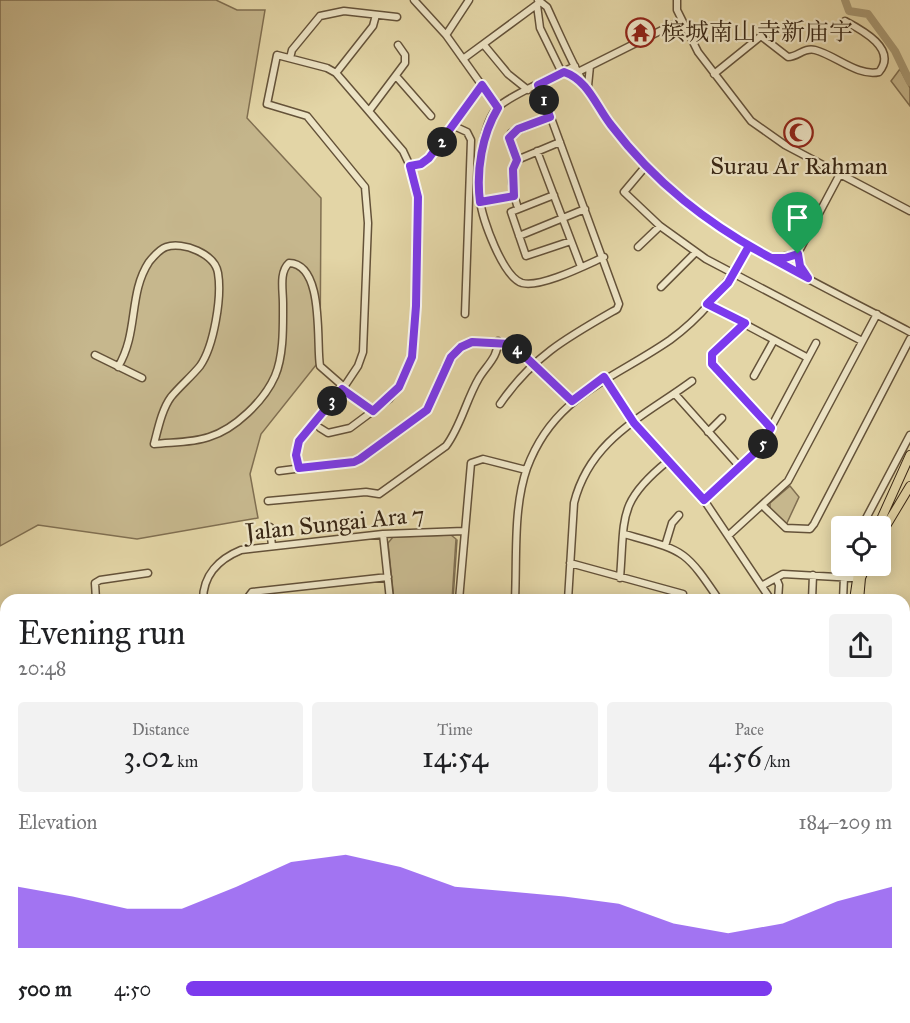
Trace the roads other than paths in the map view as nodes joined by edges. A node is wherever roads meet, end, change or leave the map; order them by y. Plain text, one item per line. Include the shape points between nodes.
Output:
1 (414, 0) edge
2 (469, 0) edge
3 (677, 0) edge
4 (538, 3) edge
5 (376, 15) junction
6 (397, 17) dead end
7 (682, 20) junction
8 (845, 21) dead end
9 (446, 35) junction
10 (398, 45) dead end
11 (484, 45) junction
12 (290, 58) junction
13 (463, 59) junction
14 (590, 66) junction
15 (576, 69) junction
16 (563, 72) junction
17 (336, 73) junction
18 (714, 74) junction
19 (396, 76) junction
20 (482, 85) junction
21 (538, 85) junction
22 (588, 89) junction
23 (528, 90) junction
24 (498, 108) junction
25 (369, 111) junction
26 (431, 116) dead end
27 (550, 117) junction
28 (454, 126) junction
29 (560, 142) junction
30 (537, 152) junction
31 (517, 160) junction
32 (410, 166) junction
33 (645, 167) junction
34 (840, 174) junction
35 (554, 195) junction
36 (514, 196) junction
37 (480, 202) junction
38 (517, 206) dead end
39 (585, 209) junction
40 (910, 211) edge
41 (562, 218) junction
42 (660, 226) junction
43 (519, 236) junction
44 (571, 241) junction
45 (749, 246) junction
46 (638, 248) dead end
47 (696, 252) junction
48 (798, 254) junction
49 (604, 257) junction
50 (771, 258) junction
51 (581, 267) junction
52 (790, 268) junction
53 (734, 274) junction
54 (808, 278) junction
55 (661, 287) dead end
56 (707, 304) junction
57 (465, 314) dead end
58 (877, 314) junction
59 (745, 323) junction
60 (910, 332) edge
61 (910, 339) edge
62 (774, 340) junction
63 (498, 341) junction
64 (862, 341) junction
65 (816, 343) dead end
66 (95, 355) dead end
67 (808, 358) junction
68 (533, 363) junction
69 (118, 367) junction
70 (754, 376) dead end
71 (604, 377) junction
72 (142, 378) dead end
73 (692, 381) dead end
74 (343, 388) junction
75 (675, 394) junction
76 (572, 401) junction
77 (500, 404) dead end
78 (373, 411) junction
79 (722, 418) dead end
80 (634, 423) junction
81 (321, 428) dead end
82 (771, 428) junction
83 (708, 432) junction
84 (910, 435) edge
85 (910, 455) edge
86 (668, 461) junction
87 (740, 467) junction
88 (299, 468) junction
89 (526, 470) junction
90 (279, 471) dead end
91 (910, 486) edge
92 (908, 496) edge
93 (704, 500) junction
94 (268, 501) dead end
95 (762, 506) junction
96 (679, 515) dead end
97 (867, 516) edge
98 (883, 516) edge
99 (891, 520) edge
100 (270, 527) dead end
101 (464, 531) junction
102 (383, 534) junction
103 (624, 534) junction
104 (729, 535) junction
105 (272, 546) junction
106 (665, 546) junction
107 (570, 563) junction
108 (147, 573) dead end
109 (813, 575) junction
110 (862, 576) edge
111 (388, 577) junction
112 (843, 577) junction
113 (620, 578) junction
114 (776, 578) junction
115 (855, 578) joint
116 (763, 585) junction
117 (96, 594) edge
118 (204, 594) edge
119 (250, 594) edge
120 (389, 594) edge
121 (459, 594) edge
122 (515, 594) edge
123 (568, 594) edge
124 (683, 594) dead end
125 (715, 594) edge
126 (768, 594) edge
127 (778, 594) edge
128 (812, 594) edge
129 (843, 594) edge
130 (854, 594) edge
131 (860, 594) edge

1 - 9 street
2 - 9 street
3 - 7 street
4 - 11 street
4 - 15 street via 547,7
4 - 16 street via 540,28
5 - 6 street
5 - 12 street via 344,11 320,16 292,50
5 - 17 street via 373,26
7 - 14 street
7 - 18 street
8 - 18 street via 870,35 884,54 879,72 873,74 813,50 788,57 761,36
9 - 13 street
10 - 19 street via 406,59
11 - 13 street
11 - 23 street via 508,74
12 - 17 street
12 - 74 street via 277,55 267,104 307,116 360,179 367,196 363,352
13 - 20 street
14 - 15 street
14 - 22 street
15 - 16 street
15 - 22 street
16 - 21 street
16 - 22 street
17 - 25 street
18 - 34 street via 754,123 784,145
19 - 25 street
19 - 26 street
20 - 24 street
20 - 28 street
21 - 23 street
21 - 27 street
22 - 33 street via 603,116
23 - 24 street
24 - 37 street via 483,142
25 - 32 street via 403,151
27 - 29 street
27 - 31 street via 511,133 509,138
28 - 32 street via 426,160
28 - 57 street via 467,132 471,140
29 - 30 street
29 - 39 street
30 - 31 street
30 - 35 street
31 - 36 street via 513,169
32 - 78 street via 418,197 412,357 399,387
33 - 42 street via 624,192
33 - 45 street via 699,213
34 - 40 street
34 - 48 street
35 - 41 street
35 - 43 street via 511,212
36 - 37 street
36 - 38 street
37 - 51 street via 504,268 514,279 536,284
39 - 41 street
39 - 49 street
41 - 43 street
41 - 44 street
42 - 46 street
42 - 47 street
43 - 44 street via 527,257
44 - 51 street
45 - 50 street
45 - 53 street
47 - 53 street
47 - 55 street
48 - 50 street
48 - 52 street
48 - 54 street
49 - 51 street
49 - 68 street via 618,307
50 - 52 street
52 - 54 street
53 - 56 street
53 - 64 street
54 - 58 street
56 - 59 street
56 - 71 street via 671,339
58 - 60 street
58 - 64 street
59 - 62 street
59 - 82 street via 712,354 712,364
61 - 95 street via 810,529 786,528
62 - 67 street
62 - 70 street
63 - 68 street via 512,344
63 - 88 street via 472,342 461,347 445,367 427,410 360,459
63 - 94 street via 497,354 480,376 450,441 382,493
64 - 95 street via 788,482
65 - 67 street
66 - 69 street
67 - 82 street
68 - 76 street
68 - 77 street
69 - 72 street
69 - 74 street via 131,340 139,284 150,260 173,246 208,256 218,274 217,317 199,367 170,398 154,444 208,438 225,431 259,399 275,376 280,360 282,286 289,263 302,269 314,292 320,366
71 - 76 street
71 - 80 street
73 - 75 street
74 - 78 street
74 - 88 street via 299,441
75 - 80 street
75 - 83 street
76 - 89 street via 542,436
78 - 81 street via 346,431 328,433
79 - 83 street
80 - 86 street
80 - 107 street via 606,442 585,472 573,503
82 - 87 street via 760,448
83 - 87 street
84 - 97 street
85 - 98 main road
86 - 93 street
86 - 103 street via 637,488 626,510
87 - 93 street
88 - 90 street
89 - 101 street via 483,459 471,463
89 - 122 street via 520,497
91 - 92 main road
92 - 99 main road
93 - 104 street
95 - 104 street
96 - 106 street via 672,523
100 - 105 street
101 - 102 street, Jalan Sungai Ara 7
101 - 121 street
102 - 105 street, Jalan Sungai Ara 7
102 - 111 street
103 - 106 street
103 - 113 street
104 - 116 street
105 - 118 street, Jalan Sungai Ara 7 via 241,550 221,560 208,577
106 - 125 street via 687,556
107 - 113 street
107 - 123 street
108 - 117 street via 100,580 95,584
109 - 112 street
109 - 114 street via 787,574
109 - 128 street
110 - 131 main road
111 - 119 street
111 - 120 street
112 - 115 street
112 - 129 street
113 - 124 street
114 - 116 street
114 - 127 street
115 - 130 main road
116 - 126 street

